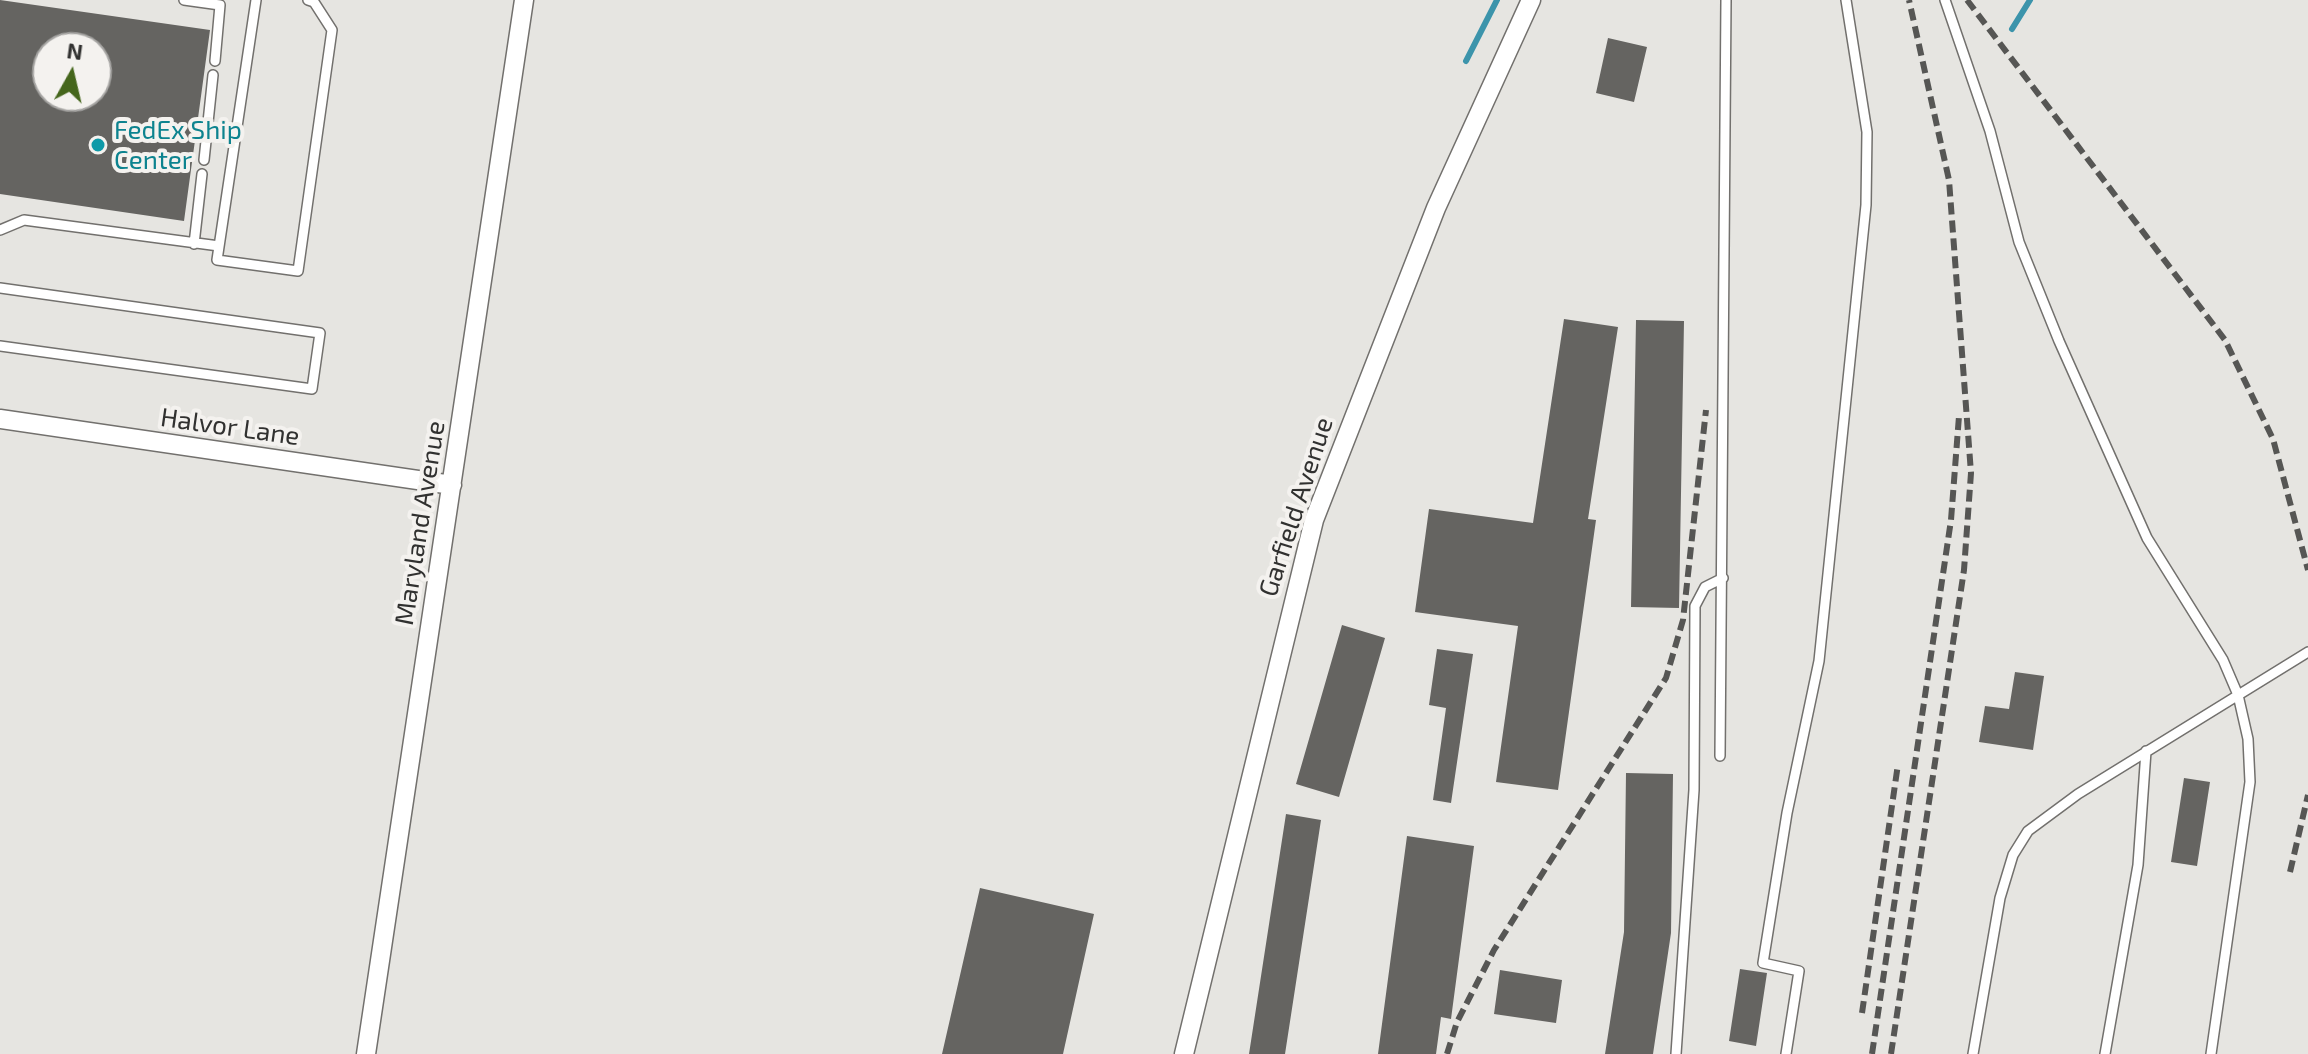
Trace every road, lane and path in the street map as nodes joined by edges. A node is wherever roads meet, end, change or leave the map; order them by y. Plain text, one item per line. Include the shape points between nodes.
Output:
1 (184, 0) edge
2 (256, 0) edge
3 (308, 0) edge
4 (524, 0) edge
5 (1531, 0) edge
6 (1726, 0) edge
7 (1846, 0) edge
8 (1945, 0) edge
9 (215, 61) dead end
10 (213, 75) dead end
11 (204, 160) dead end
12 (202, 174) dead end
13 (0, 230) edge
14 (194, 244) junction
15 (219, 246) junction
16 (0, 288) edge
17 (0, 346) edge
18 (0, 419) edge
19 (452, 485) junction
20 (1723, 578) junction
21 (2308, 652) edge
22 (2238, 695) junction
23 (2146, 751) junction
24 (1720, 756) dead end
25 (366, 1054) edge
26 (1184, 1054) edge
27 (1676, 1054) edge
28 (1786, 1054) edge
29 (1973, 1054) edge
30 (2105, 1054) edge
31 (2211, 1054) edge

1 - 9 lane via 220,5
2 - 15 lane
3 - 15 lane via 332,30 298,271 217,260
4 - 19 street, Maryland Avenue
5 - 26 street, Garfield Avenue via 1436,208 1314,520
6 - 20 lane
7 - 28 lane via 1868,167 1819,661 1763,963 1799,971
8 - 22 lane via 1990,131 2019,242 2059,341 2147,538 2223,660
10 - 11 lane
12 - 14 lane
13 - 14 lane via 24,220
14 - 15 lane
16 - 17 lane via 320,333 312,389
18 - 19 street, Halvor Lane
19 - 25 street, Maryland Avenue
20 - 24 lane
20 - 27 lane via 1705,587 1695,606 1693,805
21 - 22 lane
22 - 23 lane
22 - 31 lane via 2250,782
23 - 29 lane via 2048,815 2018,846 1989,949
23 - 30 lane via 2138,865

